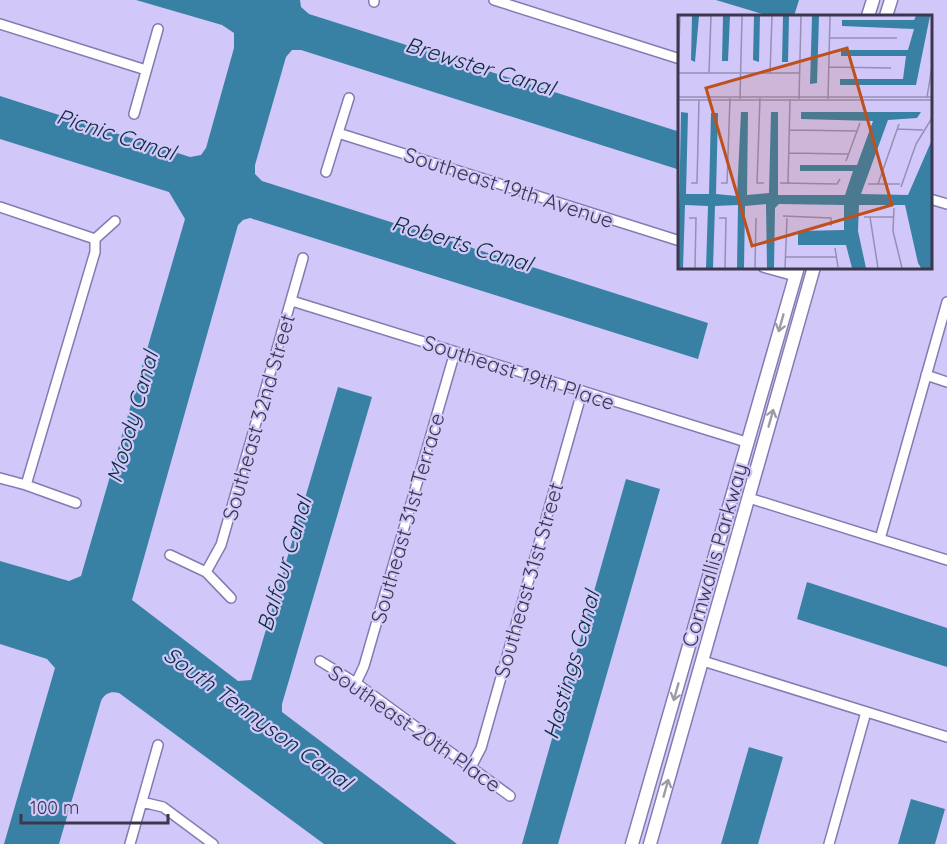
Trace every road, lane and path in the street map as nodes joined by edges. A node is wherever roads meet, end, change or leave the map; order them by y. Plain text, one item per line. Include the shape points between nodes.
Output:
1 (494, 0) edge
2 (873, 0) edge
3 (891, 0) edge
4 (868, 15) edge
5 (886, 15) edge
6 (0, 24) edge
7 (158, 29) dead end
8 (678, 58) edge
9 (146, 70) junction
10 (349, 98) dead end
11 (134, 114) dead end
12 (338, 133) junction
13 (326, 172) dead end
14 (932, 200) edge
15 (947, 204) edge
16 (0, 207) edge
17 (115, 221) dead end
18 (95, 239) junction
19 (678, 240) edge
20 (303, 258) dead end
21 (770, 268) edge
22 (814, 268) edge
23 (796, 272) edge
24 (810, 282) junction
25 (292, 301) junction
26 (947, 302) edge
27 (455, 352) junction
28 (926, 375) junction
29 (947, 382) edge
30 (582, 392) junction
31 (746, 442) junction
32 (763, 447) junction
33 (0, 478) edge
34 (26, 485) junction
35 (732, 494) junction
36 (749, 498) junction
37 (76, 503) dead end
38 (880, 539) junction
39 (170, 555) dead end
40 (947, 560) edge
41 (206, 572) junction
42 (231, 598) dead end
43 (686, 656) junction
44 (320, 661) dead end
45 (703, 661) junction
46 (356, 683) junction
47 (866, 712) junction
48 (947, 737) edge
49 (158, 745) dead end
50 (471, 767) junction
51 (510, 796) dead end
52 (142, 802) junction
53 (130, 844) edge
54 (213, 844) edge
55 (632, 844) edge
56 (650, 844) edge
57 (829, 844) edge

1 - 8 street
2 - 4 street
3 - 5 street
6 - 9 street
7 - 9 street
9 - 11 street
10 - 12 street
12 - 13 street
12 - 19 street, Southeast 19th Avenue
14 - 15 street
16 - 18 street
17 - 18 street
18 - 34 street via 95,252
20 - 25 street, Southeast 32nd Street
21 - 23 street
22 - 24 street, Cornwallis Parkway
23 - 24 street
23 -> 31 street, Cornwallis Parkway
32 -> 24 street, Cornwallis Parkway
25 - 27 street, Southeast 19th Place
25 - 41 street, Southeast 32nd Street via 221,545
26 - 28 street
27 - 30 street, Southeast 19th Place
27 - 46 street, Southeast 31st Terrace
28 - 29 street
28 - 38 street
30 - 31 street, Southeast 19th Place
30 - 50 street, Southeast 31st Street via 480,748
31 - 32 street
31 - 35 street, Cornwallis Parkway
32 - 36 street, Cornwallis Parkway
33 - 34 street
34 - 37 street
35 - 36 street
35 - 43 street, Cornwallis Parkway
36 - 38 street
36 - 45 street, Cornwallis Parkway
38 - 40 street
39 - 41 street
41 - 42 street
43 - 45 street
43 -> 55 street, Cornwallis Parkway
44 - 46 street, Southeast 20th Place
45 - 47 street
56 -> 45 street, Cornwallis Parkway
46 - 50 street, Southeast 20th Place
47 - 48 street
47 - 57 street
49 - 52 street
50 - 51 street, Southeast 20th Place
52 - 53 street
52 - 54 street via 163,807

